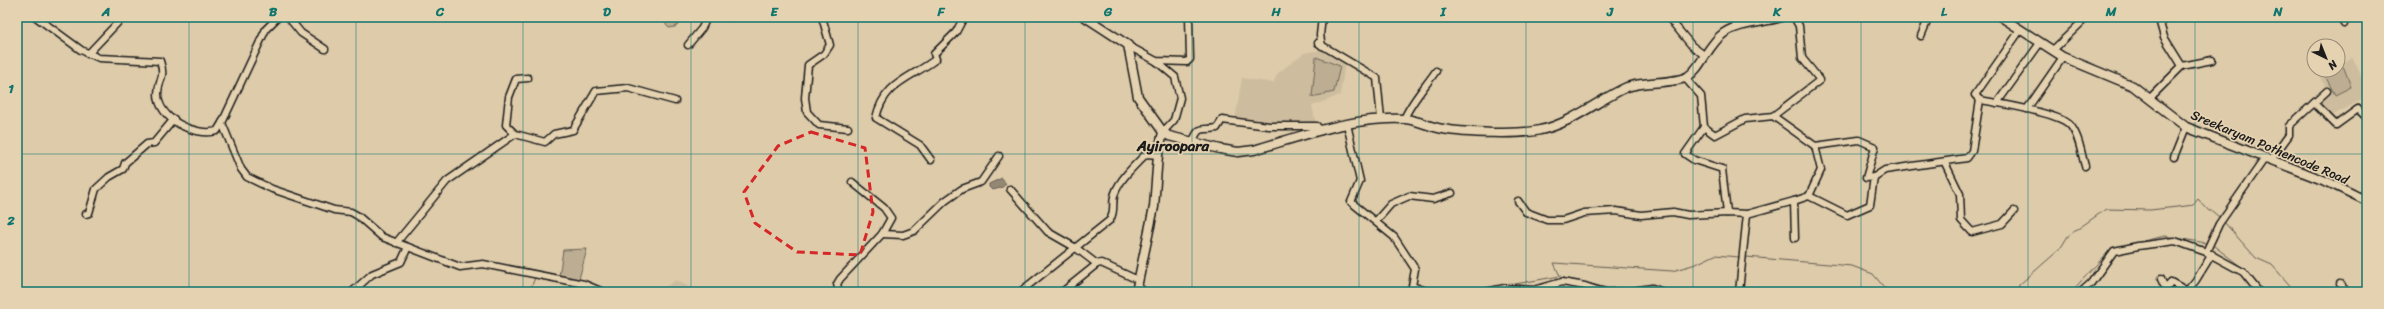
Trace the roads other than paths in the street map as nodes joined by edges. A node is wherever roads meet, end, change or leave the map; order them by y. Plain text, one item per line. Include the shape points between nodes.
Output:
1 (36, 17) edge
2 (123, 17) edge
3 (278, 17) edge
4 (288, 17) edge
5 (707, 17) edge
6 (728, 17) edge
7 (733, 17) edge
8 (822, 17) edge
9 (964, 17) edge
10 (1085, 17) edge
11 (1189, 17) edge
12 (1322, 17) edge
13 (1668, 17) edge
14 (1780, 17) edge
15 (1794, 17) edge
16 (1929, 17) edge
17 (2001, 17) edge
18 (2087, 17) edge
19 (2169, 17) edge
20 (2342, 17) edge
21 (2014, 20) edge
22 (2344, 24) dead end
23 (2021, 29) junction
24 (1921, 36) dead end
25 (2040, 43) junction
26 (688, 45) dead end
27 (1127, 45) junction
28 (325, 49) dead end
29 (2053, 50) junction
30 (88, 54) junction
31 (1704, 55) junction
32 (2063, 57) junction
33 (2212, 60) dead end
34 (1156, 61) junction
35 (2182, 66) junction
36 (1436, 71) dead end
37 (528, 78) dead end
38 (1685, 78) junction
39 (2327, 91) dead end
40 (2150, 98) junction
41 (675, 100) dead end
42 (1980, 100) junction
43 (1997, 103) junction
44 (2314, 103) junction
45 (2027, 109) junction
46 (1773, 116) junction
47 (2367, 118) edge
48 (174, 119) junction
49 (1381, 119) junction
50 (1404, 119) junction
51 (222, 123) junction
52 (1347, 124) junction
53 (1704, 127) junction
54 (2186, 127) junction
55 (848, 128) dead end
56 (1321, 131) junction
57 (1164, 132) junction
58 (515, 134) junction
59 (1193, 141) junction
60 (1815, 146) junction
61 (1158, 155) junction
62 (999, 156) dead end
63 (2174, 157) dead end
64 (2268, 159) junction
65 (931, 160) dead end
66 (1945, 163) junction
67 (2085, 166) dead end
68 (1874, 177) junction
69 (852, 182) dead end
70 (1010, 188) dead end
71 (1452, 193) dead end
72 (1809, 196) junction
73 (1518, 201) dead end
74 (1794, 201) junction
75 (2367, 201) edge
76 (2014, 211) dead end
77 (1727, 213) junction
78 (86, 214) dead end
79 (1748, 214) junction
80 (1376, 221) junction
81 (882, 234) junction
82 (1795, 238) dead end
83 (396, 243) junction
84 (408, 247) junction
85 (1076, 248) junction
86 (2209, 253) junction
87 (1097, 264) junction
88 (2161, 279) dead end
89 (2340, 284) dead end
90 (1137, 286) edge
91 (1414, 290) edge
92 (2187, 291) edge
93 (352, 292) edge
94 (603, 292) edge
95 (839, 292) edge
96 (1020, 292) edge
97 (1062, 292) edge
98 (1146, 292) edge
99 (1429, 292) edge
100 (1488, 292) edge
101 (1603, 292) edge
102 (1627, 292) edge
103 (1663, 292) edge
104 (1739, 292) edge
105 (2081, 292) edge
106 (2260, 292) edge
107 (2347, 292) edge

1 - 30 street
2 - 30 street
3 - 51 street via 266,29
4 - 28 street via 302,33
5 - 26 street
6 - 7 street
8 - 55 street via 830,45 824,54 808,65 805,98 807,112 819,124
9 - 65 street via 960,27 934,54 936,59 884,95 876,118 920,146
10 - 27 main road
11 - 34 street via 1188,61
12 - 49 street via 1320,45 1377,78
13 - 31 street via 1692,46
14 - 31 main road via 1738,26 1724,33
15 - 46 street via 1799,26 1802,58 1820,80
16 - 24 street
17 - 21 main road, Sreekaryam Pothencode Road
18 - 29 street
19 - 35 street via 2160,23 2164,37
20 - 22 street
21 - 23 main road, Sreekaryam Pothencode Road
23 - 25 main road, Sreekaryam Pothencode Road
23 - 42 street via 1976,91 1975,95
25 - 29 main road, Sreekaryam Pothencode Road
25 - 43 street
27 - 34 street
27 - 57 main road via 1138,97
29 - 32 main road, Sreekaryam Pothencode Road
30 - 48 street via 104,60 160,61 164,72 158,94 160,107
31 - 38 main road via 1692,74
32 - 40 main road, Sreekaryam Pothencode Road via 2123,80
32 - 45 street
33 - 35 street
34 - 57 street via 1175,77 1180,98 1174,120
35 - 40 street
36 - 50 street via 1419,96 1409,105
37 - 58 street via 516,79 509,97 506,125
38 - 50 main road via 1626,87 1553,127 1539,131 1448,130
38 - 53 street via 1700,96
39 - 44 street
40 - 54 main road, Sreekaryam Pothencode Road
41 - 58 street via 628,88 596,91 573,130 554,134 545,142
42 - 43 street
42 - 66 street via 1972,151 1967,158
43 - 45 street
44 - 47 street via 2336,125 2358,109
44 - 64 street via 2289,126 2290,135
45 - 67 street via 2068,123 2074,130
46 - 53 street via 1746,119 1714,135
46 - 60 street
48 - 51 street via 179,124 201,132 216,131
48 - 78 street via 154,142 147,144 125,163 122,169 109,176 96,189 89,213
49 - 50 main road
49 - 52 main road
51 - 83 street via 241,168 248,177 272,189 334,210 351,212 382,237
52 - 56 main road
52 - 80 street via 1360,181 1351,202
53 - 77 street via 1685,154 1694,160 1722,169
54 - 63 street
54 - 64 main road, Sreekaryam Pothencode Road
56 - 59 main road via 1243,151
56 - 59 street via 1317,126 1269,126 1222,120 1217,128 1201,128
57 - 59 main road via 1169,136
57 - 61 main road
58 - 83 street via 447,181
60 - 68 street via 1859,140 1874,147 1866,178
60 - 72 street via 1821,170
61 - 85 street via 1148,154 1142,158 1115,192 1114,213 1110,220
61 - 90 main road via 1154,207
62 - 81 street via 981,182 962,189 945,201 914,231 903,235
64 - 75 main road, Sreekaryam Pothencode Road via 2328,182
64 - 86 street via 2219,224
66 - 68 street via 1885,170
66 - 76 street via 1960,194 1961,220 1972,232 2002,224
68 - 72 street via 1870,205 1849,215
69 - 81 street via 884,208 891,218
70 - 85 street via 1048,232
71 - 80 street via 1433,199 1409,196 1391,204
72 - 74 street
73 - 77 street via 1526,212 1547,220 1563,220 1584,213 1597,212 1641,215 1673,212 1688,215
74 - 79 street
74 - 82 street
77 - 79 street
79 - 104 street
80 - 91 street via 1394,237 1415,269 1412,286
81 - 95 street via 840,279 837,284
83 - 84 street
84 - 93 street via 400,262 372,274
84 - 94 street via 460,267 483,264 584,284
85 - 87 street
85 - 96 street
86 - 92 street via 2196,280
86 - 105 street via 2175,241 2114,251 2091,283
86 - 106 street via 2243,272
87 - 90 street via 1101,263
87 - 97 street
88 - 92 street via 2166,290 2171,282
89 - 107 street
90 - 98 street
91 - 99 street
100 - 101 street via 1505,288 1534,290 1562,282
102 - 103 street via 1652,288

